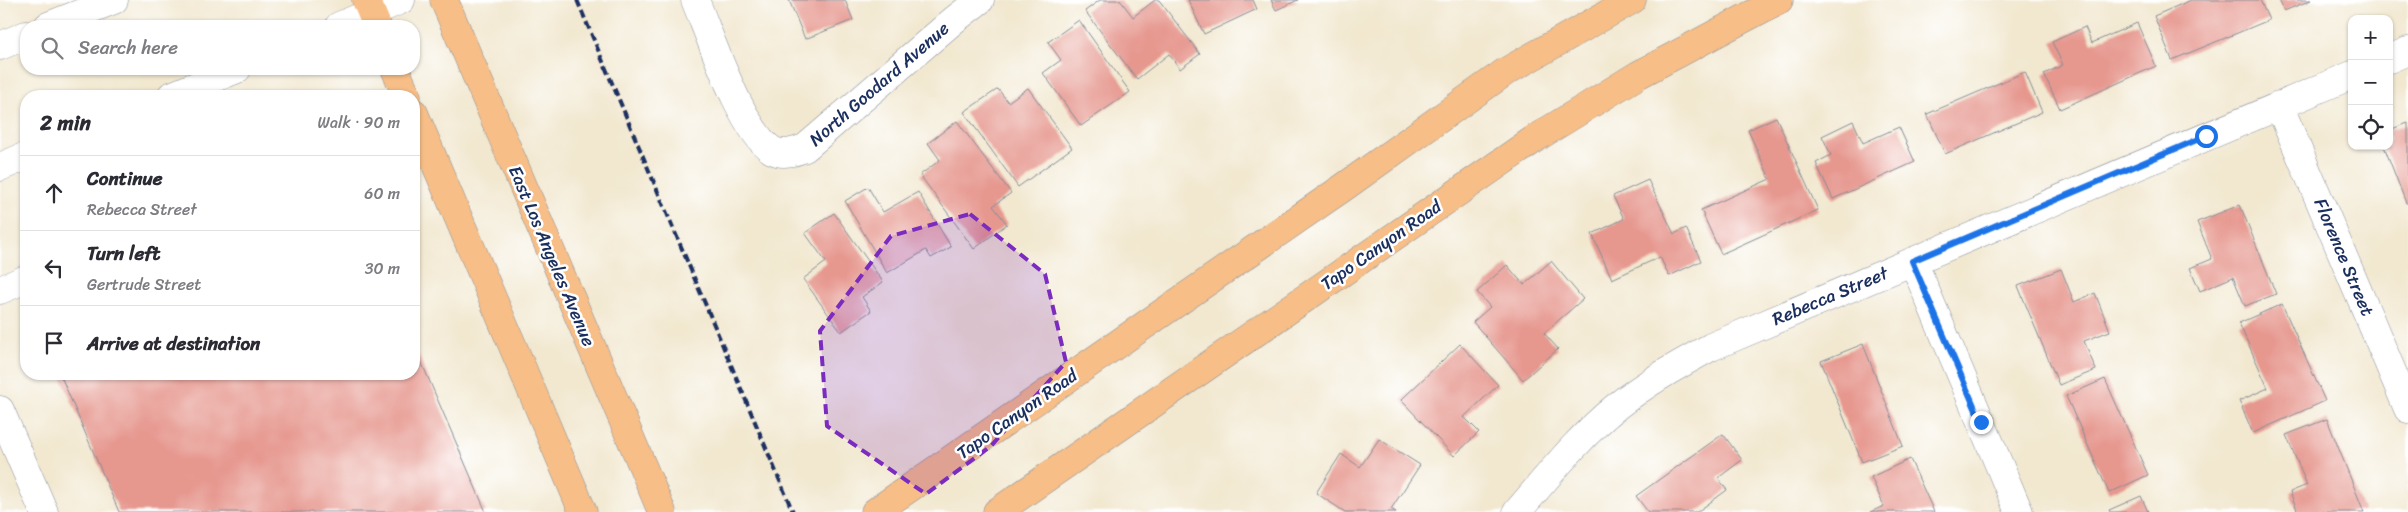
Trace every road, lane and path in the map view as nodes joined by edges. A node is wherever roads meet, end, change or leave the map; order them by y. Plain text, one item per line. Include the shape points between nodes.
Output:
1 (114, 0) edge
2 (401, 0) edge
3 (444, 0) edge
4 (695, 0) edge
5 (980, 0) edge
6 (1632, 0) edge
7 (1779, 0) edge
8 (950, 10) edge
9 (371, 13) edge
10 (63, 20) edge
11 (354, 20) edge
12 (20, 38) edge
13 (0, 46) edge
14 (2408, 51) edge
15 (2393, 57) edge
16 (222, 75) edge
17 (398, 75) edge
18 (2348, 77) edge
19 (186, 90) edge
20 (404, 90) edge
21 (2280, 106) junction
22 (420, 127) edge
23 (1912, 261) junction
24 (20, 282) edge
25 (0, 290) edge
26 (2408, 409) edge
27 (0, 410) edge
28 (44, 512) edge
29 (583, 512) edge
30 (662, 512) edge
31 (875, 512) edge
32 (997, 512) edge
33 (1517, 512) edge
34 (2019, 512) edge

1 - 10 street
2 - 9 street
3 - 30 main road, East Los Angeles Avenue
4 - 8 street, North Goodard Avenue via 743,114 755,133 773,150 789,154 805,148
5 - 8 street, North Goodard Avenue
6 - 31 main road, Tapo Canyon Road via 1505,72
7 - 32 main road, Tapo Canyon Road via 1638,75 1539,136
9 - 11 street
12 - 13 street
14 - 15 street
16 - 19 street
17 - 20 main road
18 - 21 street, Rebecca Street
21 - 23 street, Rebecca Street
21 - 26 street, Florence Street
22 - 29 main road
23 - 33 street, Rebecca Street via 1711,347 1665,372 1617,406 1568,452
23 - 34 street
24 - 25 street
27 - 28 street

